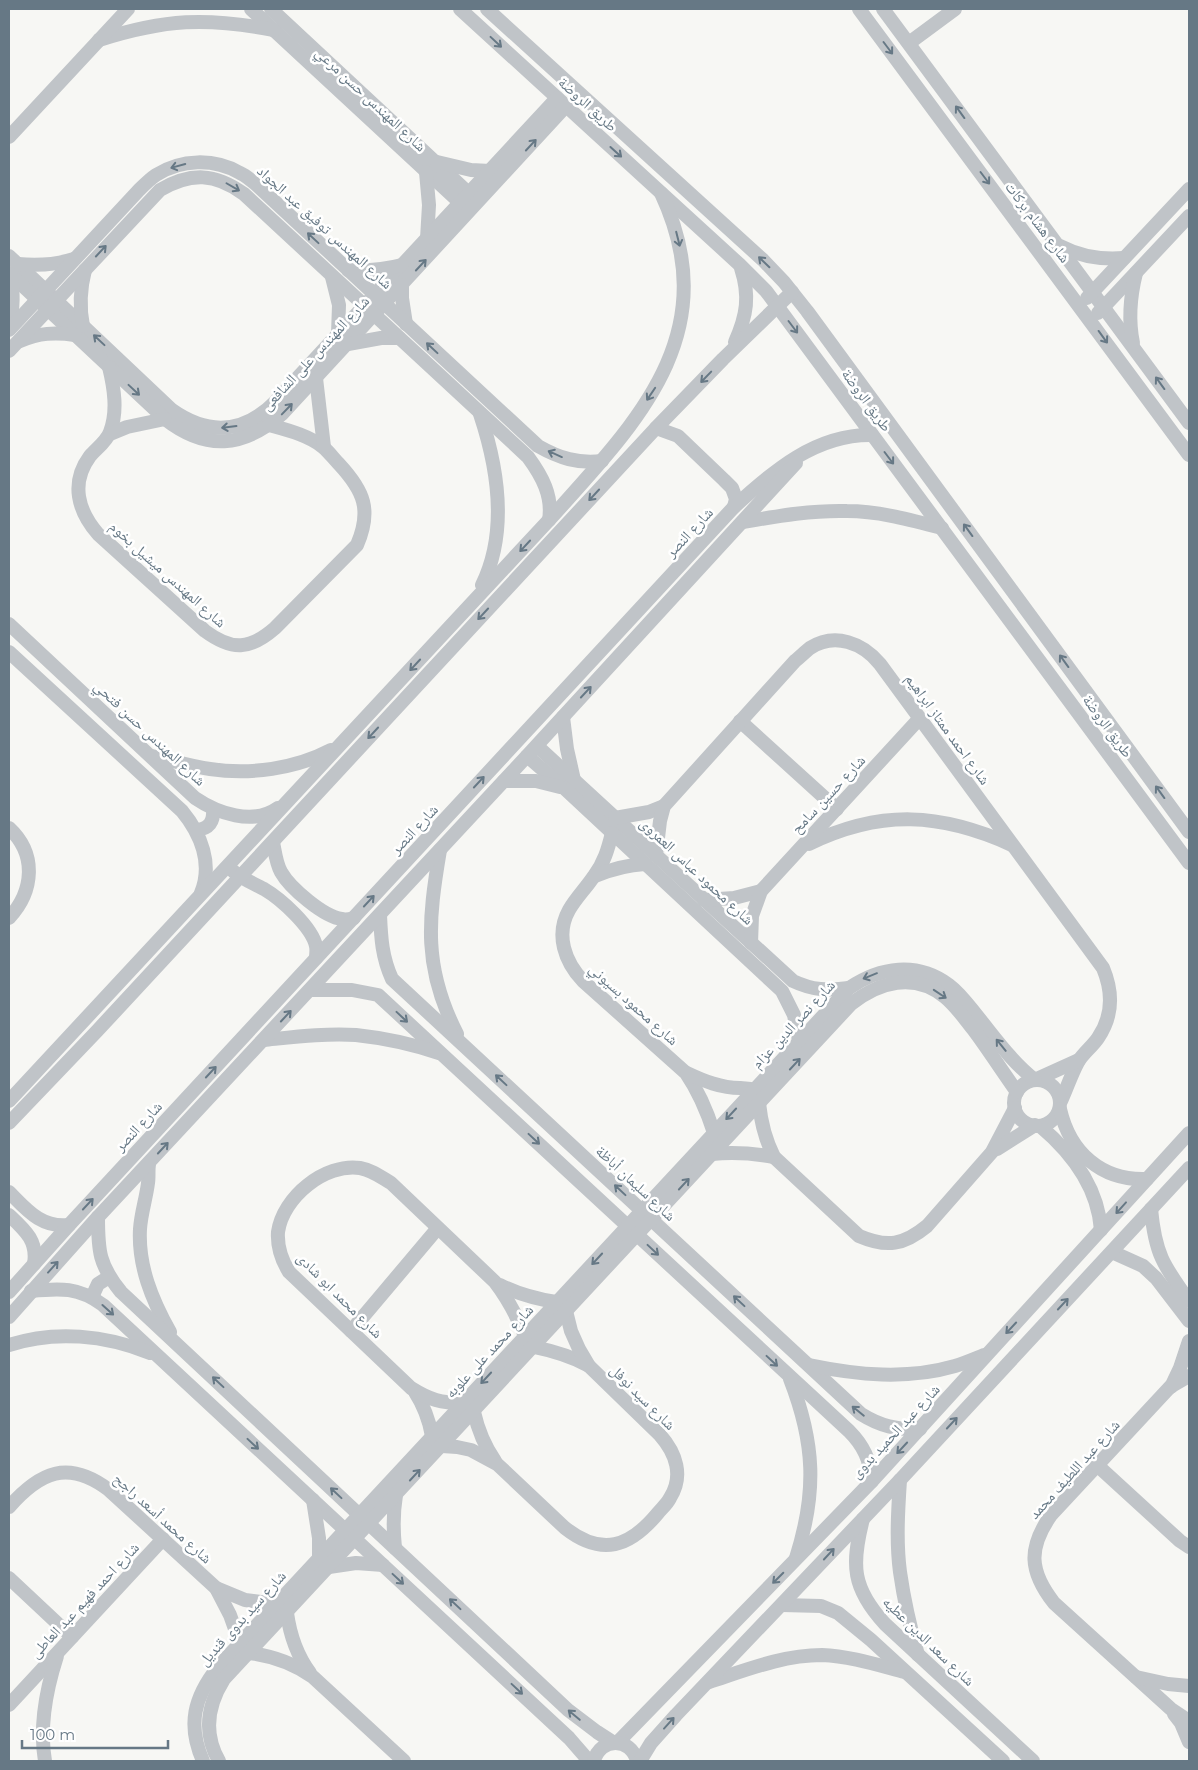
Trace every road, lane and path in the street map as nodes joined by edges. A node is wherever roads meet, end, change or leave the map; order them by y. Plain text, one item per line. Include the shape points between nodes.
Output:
1 (128, 9) edge
2 (251, 9) edge
3 (271, 9) edge
4 (460, 9) edge
5 (486, 9) edge
6 (859, 9) edge
7 (883, 9) edge
8 (955, 9) edge
9 (274, 30) junction
10 (99, 40) junction
11 (909, 43) junction
12 (932, 75) junction
13 (917, 86) junction
14 (562, 102) junction
15 (30, 114) junction
16 (9, 119) edge
17 (9, 137) edge
18 (430, 166) junction
19 (490, 171) junction
20 (1189, 189) edge
21 (661, 193) junction
22 (469, 203) junction
23 (1189, 216) edge
24 (427, 239) junction
25 (1059, 246) junction
26 (1124, 258) junction
27 (75, 259) junction
28 (403, 265) junction
29 (740, 265) junction
30 (12, 267) edge
31 (86, 268) junction
32 (348, 270) junction
33 (1136, 272) junction
34 (332, 276) junction
35 (402, 285) junction
36 (792, 292) junction
37 (1093, 292) junction
38 (41, 295) junction
39 (380, 299) junction
40 (52, 305) junction
41 (777, 305) junction
42 (1080, 306) junction
43 (1104, 307) junction
44 (369, 310) junction
45 (1091, 321) junction
46 (9, 324) edge
47 (406, 324) junction
48 (9, 330) edge
49 (79, 330) junction
50 (398, 338) junction
51 (343, 339) junction
52 (1133, 346) junction
53 (13, 347) edge
54 (723, 358) junction
55 (109, 367) junction
56 (853, 374) junction
57 (316, 378) junction
58 (837, 386) junction
59 (480, 413) junction
60 (165, 419) junction
61 (1189, 423) edge
62 (269, 425) junction
63 (656, 428) junction
64 (110, 434) junction
65 (872, 435) junction
66 (324, 447) junction
67 (807, 451) junction
68 (1189, 455) edge
69 (604, 458) junction
70 (620, 466) junction
71 (734, 507) junction
72 (549, 520) junction
73 (743, 522) junction
74 (942, 528) junction
75 (476, 598) junction
76 (628, 622) junction
77 (9, 624) edge
78 (641, 632) junction
79 (9, 652) edge
80 (394, 687) junction
81 (406, 698) junction
82 (563, 717) junction
83 (1106, 718) junction
84 (919, 719) junction
85 (740, 721) junction
86 (1091, 729) junction
87 (345, 739) junction
88 (537, 746) junction
89 (1128, 749) junction
90 (151, 755) junction
91 (527, 756) junction
92 (1114, 762) junction
93 (504, 781) junction
94 (569, 784) junction
95 (286, 802) junction
96 (664, 806) junction
97 (213, 809) junction
98 (837, 809) junction
99 (615, 818) junction
100 (9, 828) edge
101 (196, 830) junction
102 (1189, 832) edge
103 (612, 833) junction
104 (273, 842) junction
105 (1013, 846) junction
106 (802, 847) junction
107 (416, 850) junction
108 (440, 850) junction
109 (650, 859) junction
110 (429, 862) junction
111 (1189, 863) edge
112 (228, 866) junction
113 (595, 876) junction
114 (240, 877) junction
115 (762, 891) junction
116 (199, 896) junction
117 (704, 900) junction
118 (380, 915) junction
119 (9, 918) edge
120 (354, 918) junction
121 (751, 943) junction
122 (316, 958) junction
123 (392, 978) junction
124 (793, 981) junction
125 (849, 988) junction
126 (310, 990) junction
127 (782, 990) junction
128 (378, 995) junction
129 (85, 1019) junction
130 (97, 1031) junction
131 (264, 1040) junction
132 (799, 1042) junction
133 (462, 1044) junction
134 (442, 1054) junction
135 (1079, 1060) junction
136 (686, 1073) junction
137 (1036, 1080) junction
138 (1017, 1092) junction
139 (190, 1094) junction
140 (759, 1097) junction
141 (9, 1101) edge
142 (1060, 1105) junction
143 (203, 1106) junction
144 (1015, 1108) junction
145 (9, 1123) edge
146 (1038, 1126) junction
147 (714, 1133) junction
148 (1189, 1133) edge
149 (992, 1152) junction
150 (712, 1154) junction
151 (774, 1157) junction
152 (149, 1164) junction
153 (1189, 1168) edge
154 (1148, 1179) junction
155 (9, 1192) edge
156 (1151, 1209) junction
157 (9, 1215) edge
158 (647, 1215) junction
159 (98, 1217) junction
160 (69, 1225) junction
161 (437, 1229) junction
162 (1101, 1230) junction
163 (632, 1231) junction
164 (1112, 1252) junction
165 (34, 1264) junction
166 (109, 1277) junction
167 (494, 1282) junction
168 (31, 1291) junction
169 (9, 1292) edge
170 (92, 1297) junction
171 (1189, 1301) edge
172 (561, 1307) junction
173 (9, 1317) edge
174 (1189, 1321) edge
175 (351, 1331) junction
176 (1189, 1341) edge
177 (529, 1342) junction
178 (176, 1343) junction
179 (9, 1345) edge
180 (987, 1354) junction
181 (159, 1357) junction
182 (808, 1365) junction
183 (589, 1366) junction
184 (789, 1376) junction
185 (968, 1376) junction
186 (1189, 1376) edge
187 (1170, 1387) junction
188 (411, 1388) junction
189 (984, 1389) junction
190 (468, 1407) junction
191 (920, 1429) junction
192 (437, 1441) junction
193 (497, 1464) junction
194 (1098, 1466) junction
195 (900, 1480) junction
196 (872, 1481) junction
197 (396, 1495) junction
198 (313, 1500) junction
199 (9, 1507) edge
200 (863, 1518) junction
201 (364, 1519) junction
202 (350, 1534) junction
203 (163, 1539) junction
204 (1189, 1547) edge
205 (395, 1548) junction
206 (795, 1561) junction
207 (324, 1562) junction
208 (383, 1565) junction
209 (9, 1578) edge
210 (216, 1588) junction
211 (782, 1605) junction
212 (282, 1608) junction
213 (885, 1624) junction
214 (72, 1637) junction
215 (871, 1640) junction
216 (244, 1648) junction
217 (60, 1650) junction
218 (918, 1655) junction
219 (906, 1672) junction
220 (313, 1677) junction
221 (1136, 1677) junction
222 (706, 1683) junction
223 (1189, 1686) edge
224 (9, 1704) edge
225 (1171, 1709) junction
226 (1189, 1722) edge
227 (615, 1742) junction
228 (1189, 1742) edge
229 (45, 1761) edge
230 (203, 1761) edge
231 (219, 1761) edge
232 (404, 1761) edge
233 (589, 1761) edge
234 (594, 1761) edge
235 (639, 1761) edge
236 (1003, 1761) edge
237 (1033, 1761) edge

1 - 10 street
2 - 9 street, شارع المهندس حسن مرعي
3 - 18 street, شارع المهندس حسن مرعي
4 -> 14 street, طريق الروضة
36 -> 5 street, طريق الروضة via 763,260
6 -> 13 street, شارع هشام بركات
7 - 11 street, شارع هشام بركات
8 - 11 street
9 - 10 street via 239,23 195,21 133,29
9 - 18 street, شارع المهندس حسن مرعي
10 - 15 street
11 - 12 street, شارع هشام بركات
12 - 13 street
25 -> 12 street, شارع هشام بركات
13 -> 42 street, شارع هشام بركات
14 - 19 street, شارع المهندس على الشافعى
14 -> 21 street, طريق الروضة
22 -> 14 street, شارع المهندس على الشافعى
15 - 16 street
15 - 17 street
18 - 19 street
18 - 22 street, شارع المهندس حسن مرعي
18 - 24 street
19 - 22 street, شارع المهندس على الشافعى
20 - 26 street
21 - 29 street, طريق الروضة
21 -> 69 street via 673,222 683,268 678,333 661,378
22 - 24 street, شارع المهندس على الشافعى
35 -> 22 street, شارع المهندس على الشافعى
23 - 33 street
24 - 28 street, شارع المهندس على الشافعى
25 - 26 street via 1084,256
25 - 37 street, شارع هشام بركات
26 - 37 street
27 - 30 street via 56,264
32 -> 27 street, شارع المهندس توفيق عبد الجواد via 241,173 220,164 198,162 176,165 155,175
27 - 38 street, شارع المهندس توفيق عبد الجواد
28 - 32 street via 385,270
28 - 39 street, شارع المهندس على الشافعى
29 - 41 street, طريق الروضة
29 - 54 street via 746,284 747,304 735,343
30 - 38 street, شارع المهندس على الشافعى
30 - 46 street via 14,295
31 -> 34 street, شارع المهندس توفيق عبد الجواد via 160,190 180,180 202,177 217,179 244,194
31 - 40 street, شارع المهندس توفيق عبد الجواد
31 - 49 street via 81,284
32 - 39 street, شارع المهندس توفيق عبد الجواد
33 - 43 street
33 - 52 street via 1129,316
34 - 44 street, شارع المهندس توفيق عبد الجواد
34 - 51 street
35 - 39 street, شارع المهندس على الشافعى
35 - 47 street
36 - 41 street
36 - 56 street, طريق الروضة
37 - 42 street
37 - 43 street, شارع هشام بركات
38 - 40 street, شارع المهندس على الشافعى
38 - 48 street, شارع المهندس توفيق عبد الجواد
39 - 44 street, شارع المهندس على الشافعى
39 - 47 street, شارع المهندس توفيق عبد الجواد
40 - 49 street, شارع المهندس على الشافعى
40 - 53 street, شارع المهندس توفيق عبد الجواد
41 - 54 street
41 -> 58 street, طريق الروضة
42 - 45 street, شارع هشام بركات
43 - 45 street
43 - 52 street, شارع هشام بركات
44 - 50 street, شارع المهندس توفيق عبد الجواد
44 - 51 street, شارع المهندس على الشافعى
45 -> 68 street, شارع هشام بركات
69 -> 47 street, شارع المهندس توفيق عبد الجواد via 578,462 538,446
51 -> 49 street, شارع المهندس على الشافعى via 264,413 250,422 218,428 201,426 172,410
49 - 53 street via 36,335
49 - 55 street, شارع المهندس على الشافعى
50 - 51 street
50 - 59 street, شارع المهندس توفيق عبد الجواد
51 - 57 street, شارع المهندس على الشافعى
61 -> 52 street, شارع هشام بركات
54 -> 63 street
55 -> 60 street, شارع المهندس على الشافعى
55 - 64 street via 114,389
56 - 58 street
83 -> 56 street, طريق الروضة
62 -> 57 street, شارع المهندس على الشافعى
57 - 66 street
58 - 65 street, طريق الروضة
59 - 72 street, شارع المهندس توفيق عبد الجواد via 528,457 536,469 548,495
59 - 75 street via 496,475 498,507 489,571
60 - 62 street, شارع المهندس على الشافعى via 192,436 224,442 255,434
60 - 64 street
62 - 66 street, شارع المهندس ميشيل بخوم
63 - 70 street
63 - 71 street via 678,436 732,488 736,499
64 - 66 street, شارع المهندس ميشيل بخوم via 89,458 81,473 78,490 80,506 87,521 205,631 233,645 249,645 263,639 346,557 360,538 366,516 364,500 358,486
65 - 67 street, شارع النصر via 846,437
65 -> 74 street, طريق الروضة
67 - 71 street, شارع النصر via 771,474
67 - 73 street
69 - 70 street
69 - 72 street
70 -> 81 street
71 - 76 street, شارع النصر
72 -> 75 street
73 - 74 street via 813,511 848,510
73 - 78 street
74 - 86 street, طريق الروضة
75 -> 80 street
76 - 78 street
107 -> 76 street, شارع النصر
77 - 90 street, شارع المهندس حسن فتحي
82 -> 78 street
79 - 101 street via 182,811
80 - 81 street
80 - 87 street
81 -> 104 street
82 - 88 street
82 - 94 street
83 - 86 street
83 - 89 street, طريق الروضة
84 - 85 street, شارع احمد ممتاز ابراهيم via 871,653 854,643 835,640 810,648
84 - 98 street, شارع حسين سامح
84 - 105 street, شارع احمد ممتاز ابراهيم
85 - 96 street, شارع احمد ممتاز ابراهيم
85 - 98 street
86 - 92 street, طريق الروضة
87 - 90 street via 330,751 311,759 251,771 210,769
87 - 95 street
88 - 91 street
88 - 94 street, شارع محمود عباس العمروى
89 - 92 street
102 -> 89 street, طريق الروضة
90 - 97 street, شارع المهندس حسن فتحي via 195,798
91 - 93 street
91 - 94 street, شارع محمود عباس العمروى
92 - 111 street, طريق الروضة
93 - 94 street
93 - 108 street
94 - 99 street, شارع محمود عباس العمروى
94 - 103 street, شارع محمود عباس العمروى
95 - 97 street, شارع المهندس حسن فتحي via 271,813 252,816 232,815
95 - 112 street
96 - 99 street
96 - 109 street, شارع احمد ممتاز ابراهيم
97 - 101 street via 210,825
98 - 106 street, شارع حسين سامح
99 - 109 street, شارع محمود عباس العمروى
100 - 119 street via 23,846 29,863 29,880 24,898
101 - 116 street via 206,864 206,882
103 - 109 street, شارع محمود عباس العمروى
103 - 113 street, شارع محمود بسيوني via 603,863
104 - 114 street
104 - 120 street via 281,871 289,883 330,916 343,920
105 - 106 street via 984,832 954,824 891,820 830,834
105 - 135 street, شارع احمد ممتاز ابراهيم via 1099,962 1108,982 1110,1012 1105,1026
106 - 115 street, شارع حسين سامح
107 - 110 street
120 -> 107 street, شارع النصر
108 - 110 street
108 - 133 street via 430,917 431,950 436,982
109 - 113 street
109 - 117 street, شارع محمود عباس العمروى
109 - 127 street, شارع محمود عباس العمروى
110 - 118 street
112 - 114 street
112 - 116 street
113 - 136 street, شارع محمود بسيوني via 568,912 562,941 566,956 583,981
114 - 122 street via 273,895 304,924 317,948
114 - 130 street
115 - 117 street via 734,898
115 - 121 street, شارع حسين سامح via 752,916
116 - 129 street
117 - 121 street, شارع محمود عباس العمروى
118 - 123 street, شارع سليمان أباظة via 381,949
118 - 126 street
120 - 122 street, شارع النصر
121 - 124 street, شارع محمود عباس العمروى
139 -> 122 street, شارع النصر
123 - 128 street via 380,983
123 - 133 street, شارع سليمان أباظة
124 - 125 street, شارع محمود عباس العمروى via 820,990
124 - 127 street via 790,989
125 - 132 street, شارع نصر الدين عزام
137 -> 125 street, شارع نصر الدين عزام via 1007,1054 962,997 933,976 898,969 864,978
126 - 128 street via 352,990
131 -> 126 street
127 - 132 street, شارع محمود عباس العمروى via 794,1015
128 -> 134 street
129 - 130 street
129 - 141 street
130 - 145 street
131 - 134 street via 355,1035
131 - 143 street
132 - 140 street, شارع نصر الدين عزام
158 -> 133 street, شارع سليمان أباظة
134 -> 163 street
135 - 137 street, شارع احمد ممتاز ابراهيم
135 - 142 street, شارع احمد ممتاز ابراهيم
136 - 140 street, شارع محمود بسيوني via 708,1083
136 - 147 street, شارع محمود بسيوني via 704,1105
137 - 138 street via 1024,1084
137 - 142 street via 1051,1084 1056,1089
140 -> 138 street, شارع نصر الدين عزام via 851,1004 865,993 897,982 922,985 945,997 985,1045
138 - 144 street
139 - 143 street
160 -> 139 street, شارع النصر
140 -> 147 street, شارع نصر الدين عزام
140 - 150 street, شارع نصر الدين عزام
140 - 151 street via 761,1122
142 - 146 street via 1052,1120
142 - 154 street via 1065,1129 1088,1160 1115,1176
152 -> 143 street
144 - 146 street via 1021,1119
144 - 149 street
146 - 149 street
146 - 162 street via 1058,1141 1089,1184 1100,1215
147 - 158 street, شارع نصر الدين عزام
148 - 154 street, شارع عبد الحميد بدوى
149 - 151 street via 928,1226 902,1242 888,1244 859,1236
150 - 151 street via 753,1153
158 -> 150 street, شارع نصر الدين عزام
152 - 159 street
152 - 178 street via 142,1206 141,1253 152,1299
153 - 156 street
154 -> 162 street, شارع عبد الحميد بدوى
155 - 160 street via 44,1222
156 - 164 street
156 - 171 street via 1158,1252
157 - 165 street via 31,1240 36,1253
158 - 163 street, شارع محمد على علوبه
182 -> 158 street, شارع سليمان أباظة
159 - 166 street via 101,1259
168 -> 159 street
160 - 165 street, شارع النصر
161 - 167 street, شارع محمد ابو شادى
161 - 175 street
161 - 175 street, شارع محمد ابو شادى via 391,1183 361,1168 344,1167 328,1171 302,1191 286,1212 278,1230 282,1260 289,1272
162 -> 180 street, شارع عبد الحميد بدوى
163 - 172 street, شارع محمد على علوبه
163 -> 184 street
164 - 174 street via 1143,1266
189 -> 164 street
165 - 169 street, شارع النصر
166 - 170 street via 98,1284
166 - 178 street
167 - 172 street, شارع محمد ابو شادى
167 - 177 street, شارع محمد ابو شادى via 518,1317
168 - 170 street via 73,1289
168 - 173 street
170 -> 181 street
172 - 177 street, شارع محمد على علوبه
172 - 183 street, شارع سيد نوفل
175 - 188 street, شارع محمد ابو شادى
176 - 187 street, شارع عبد اللطيف محمد
177 - 183 street, شارع سيد نوفل
177 - 190 street, شارع محمد على علوبه
201 -> 178 street
179 - 181 street via 40,1338 89,1337 121,1343
180 - 182 street via 955,1366 918,1373 863,1374
180 - 185 street, شارع عبد الحميد بدوى
181 -> 198 street
191 -> 182 street, شارع سليمان أباظة via 904,1430 874,1422 860,1414
183 - 193 street, شارع سيد نوفل via 660,1435 675,1458 676,1486 645,1529 619,1543 590,1543 565,1528
184 - 196 street via 858,1441 866,1453
184 - 206 street via 808,1436 811,1468 810,1500
185 - 189 street
185 - 191 street, شارع عبد الحميد بدوى
186 - 187 street, شارع عبد اللطيف محمد
187 - 194 street, شارع عبد اللطيف محمد
188 - 190 street, شارع محمد ابو شادى via 427,1398
188 - 192 street, شارع محمد ابو شادى via 429,1418
195 -> 189 street
190 - 192 street, شارع محمد على علوبه
190 - 193 street, شارع سيد نوفل via 486,1448
191 -> 196 street, شارع عبد الحميد بدوى
192 - 193 street, شارع سيد نوفل via 471,1450
197 -> 192 street, شارع محمد على علوبه
192 - 201 street, شارع محمد على علوبه
194 - 204 street
194 - 221 street, شارع عبد اللطيف محمد via 1040,1531 1034,1550 1035,1569 1042,1588 1054,1603
195 - 200 street
195 - 218 street via 900,1570
196 - 206 street, شارع عبد الحميد بدوى
197 - 201 street, شارع محمد على علوبه
197 - 205 street via 393,1512
198 - 202 street
198 - 207 street
199 - 203 street, شارع محمد أسعد راجح via 36,1481 66,1472 82,1474 110,1490
211 -> 200 street
200 - 213 street, شارع سعد الدين عطيه via 856,1545 855,1567 860,1588 870,1608
201 - 202 street, شارع سيد بدوى قنديل
201 - 205 street
202 - 207 street, شارع سيد بدوى قنديل
202 - 208 street
203 - 210 street, شارع محمد أسعد راجح
203 - 214 street, شارع احمد فهيم عبد العاطى
227 -> 205 street via 568,1710
206 -> 227 street, شارع عبد الحميد بدوى
207 - 208 street
207 - 212 street, شارع سيد بدوى قنديل
208 -> 233 street via 569,1738
209 - 214 street
210 - 212 street, شارع محمد أسعد راجح via 245,1600
210 - 216 street, شارع محمد أسعد راجح
211 - 215 street via 820,1606 838,1613
211 - 222 street
212 - 216 street, شارع سيد بدوى قنديل
212 - 220 street via 294,1647
213 - 215 street
213 - 218 street, شارع سعد الدين عطيه
214 - 217 street, شارع احمد فهيم عبد العاطى
215 - 219 street
216 - 220 street via 283,1660
216 - 230 street, شارع سيد بدوى قنديل via 207,1681 198,1701 195,1737
216 - 231 street, شارع سيد بدوى قنديل via 210,1706 210,1737
217 - 224 street, شارع احمد فهيم عبد العاطى
217 - 229 street via 45,1701
218 - 237 street, شارع سعد الدين عطيه
219 - 222 street via 851,1658 822,1655 765,1664
219 - 236 street
220 - 232 street
221 - 223 street
221 - 225 street, شارع عبد اللطيف محمد
235 -> 222 street via 651,1743
225 - 226 street, شارع عبد اللطيف محمد
225 - 228 street, شارع عبد اللطيف محمد
227 - 234 street, شارع عبد الحميد بدوى via 602,1747
227 - 235 street via 629,1747

